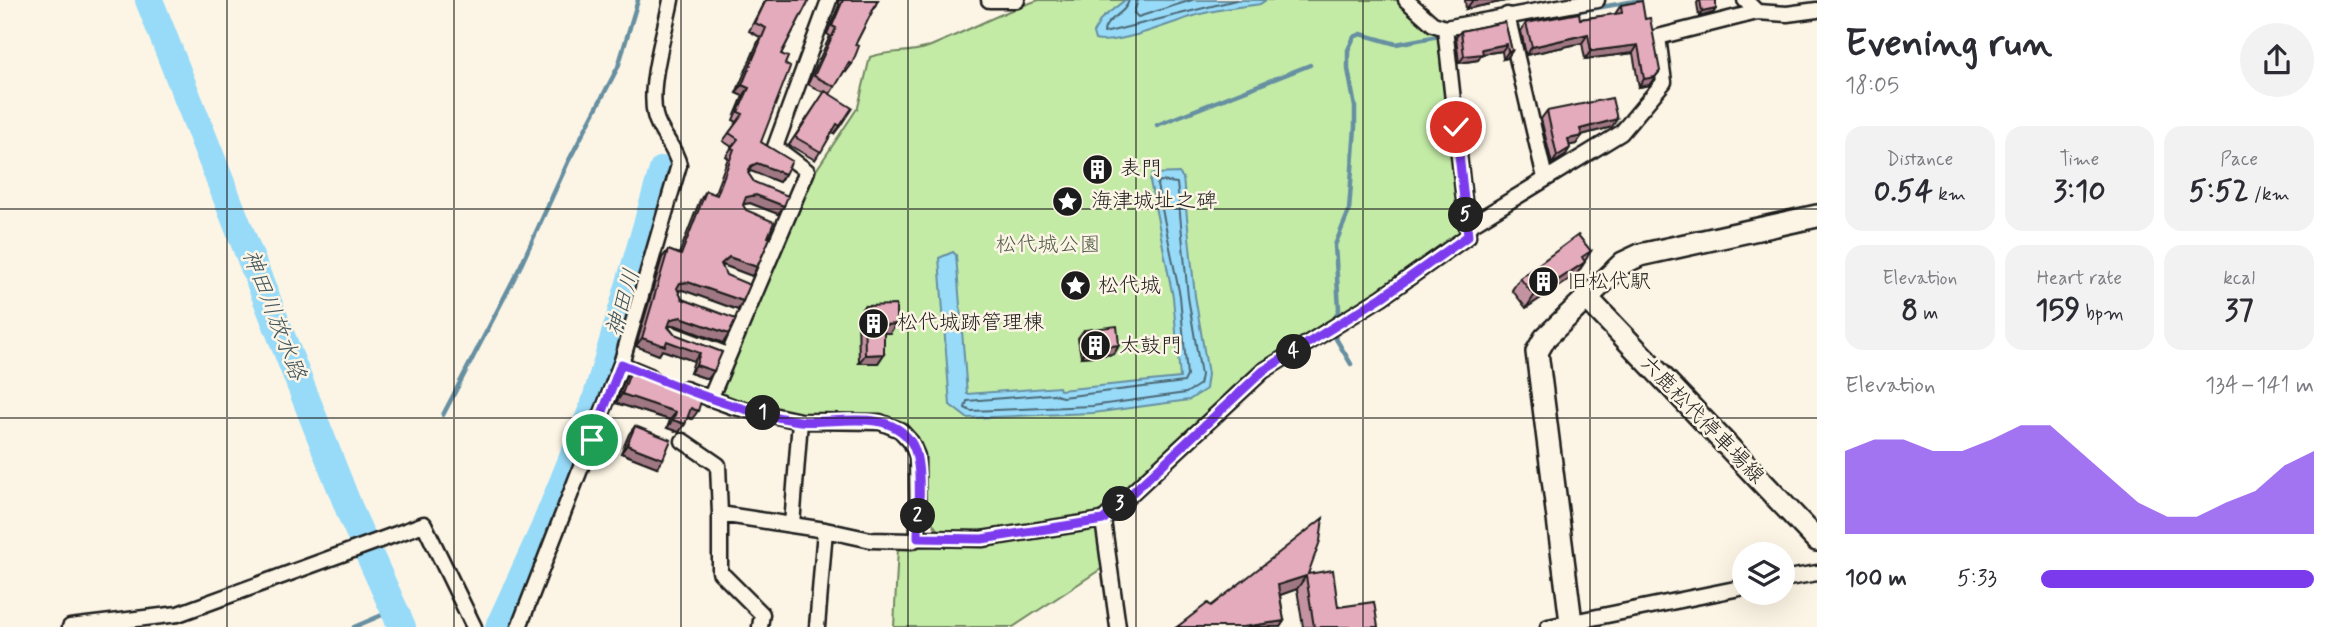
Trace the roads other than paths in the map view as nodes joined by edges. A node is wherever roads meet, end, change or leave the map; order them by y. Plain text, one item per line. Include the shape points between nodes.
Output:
1 (671, 0) edge
2 (829, 0) edge
3 (989, 0) edge
4 (1017, 0) edge
5 (1406, 0) edge
6 (1597, 0) edge
7 (1745, 0) edge
8 (1817, 10) edge
9 (1757, 12) junction
10 (1507, 16) junction
11 (1445, 27) junction
12 (1545, 178) junction
13 (1817, 216) edge
14 (1467, 227) junction
15 (1588, 299) junction
16 (672, 334) edge
17 (729, 355) junction
18 (621, 364) junction
19 (710, 399) junction
20 (800, 421) junction
21 (683, 441) dead end
22 (720, 514) junction
23 (1103, 520) junction
24 (792, 525) junction
25 (825, 530) junction
26 (918, 538) junction
27 (1817, 541) edge
28 (1817, 573) edge
29 (1795, 577) edge
30 (1732, 590) edge
31 (1571, 622) junction
32 (70, 627) edge
33 (474, 627) edge
34 (519, 627) edge
35 (760, 627) edge
36 (817, 627) edge
37 (1118, 627) edge
38 (1548, 627) edge

1 - 18 street via 653,99 656,118 676,151 678,165
2 - 17 street via 775,147 807,171 777,224 737,320
3 - 4 street
5 - 11 street via 1433,24
6 - 10 street
7 - 9 street
8 - 9 street
9 - 12 street via 1658,37 1664,82 1621,133
10 - 11 street
10 - 12 street
11 - 14 street
12 - 14 street
13 - 15 street via 1640,255 1623,263
14 - 23 street via 1468,236 1433,263 1263,371
15 - 27 street, 六鹿松代停車場線
15 - 31 street via 1545,338 1537,352
16 - 17 street
17 - 19 street
18 - 19 street
18 - 34 street
19 - 20 street
20 - 24 street
20 - 26 street via 880,422 900,430 917,456
21 - 22 street via 718,466
22 - 24 street
22 - 35 street via 720,572 762,614
23 - 26 street via 982,539
23 - 37 street
24 - 25 street
25 - 26 street via 871,540
25 - 36 street
28 - 29 street
30 - 31 street
31 - 38 street
32 - 33 street via 178,614 424,524

